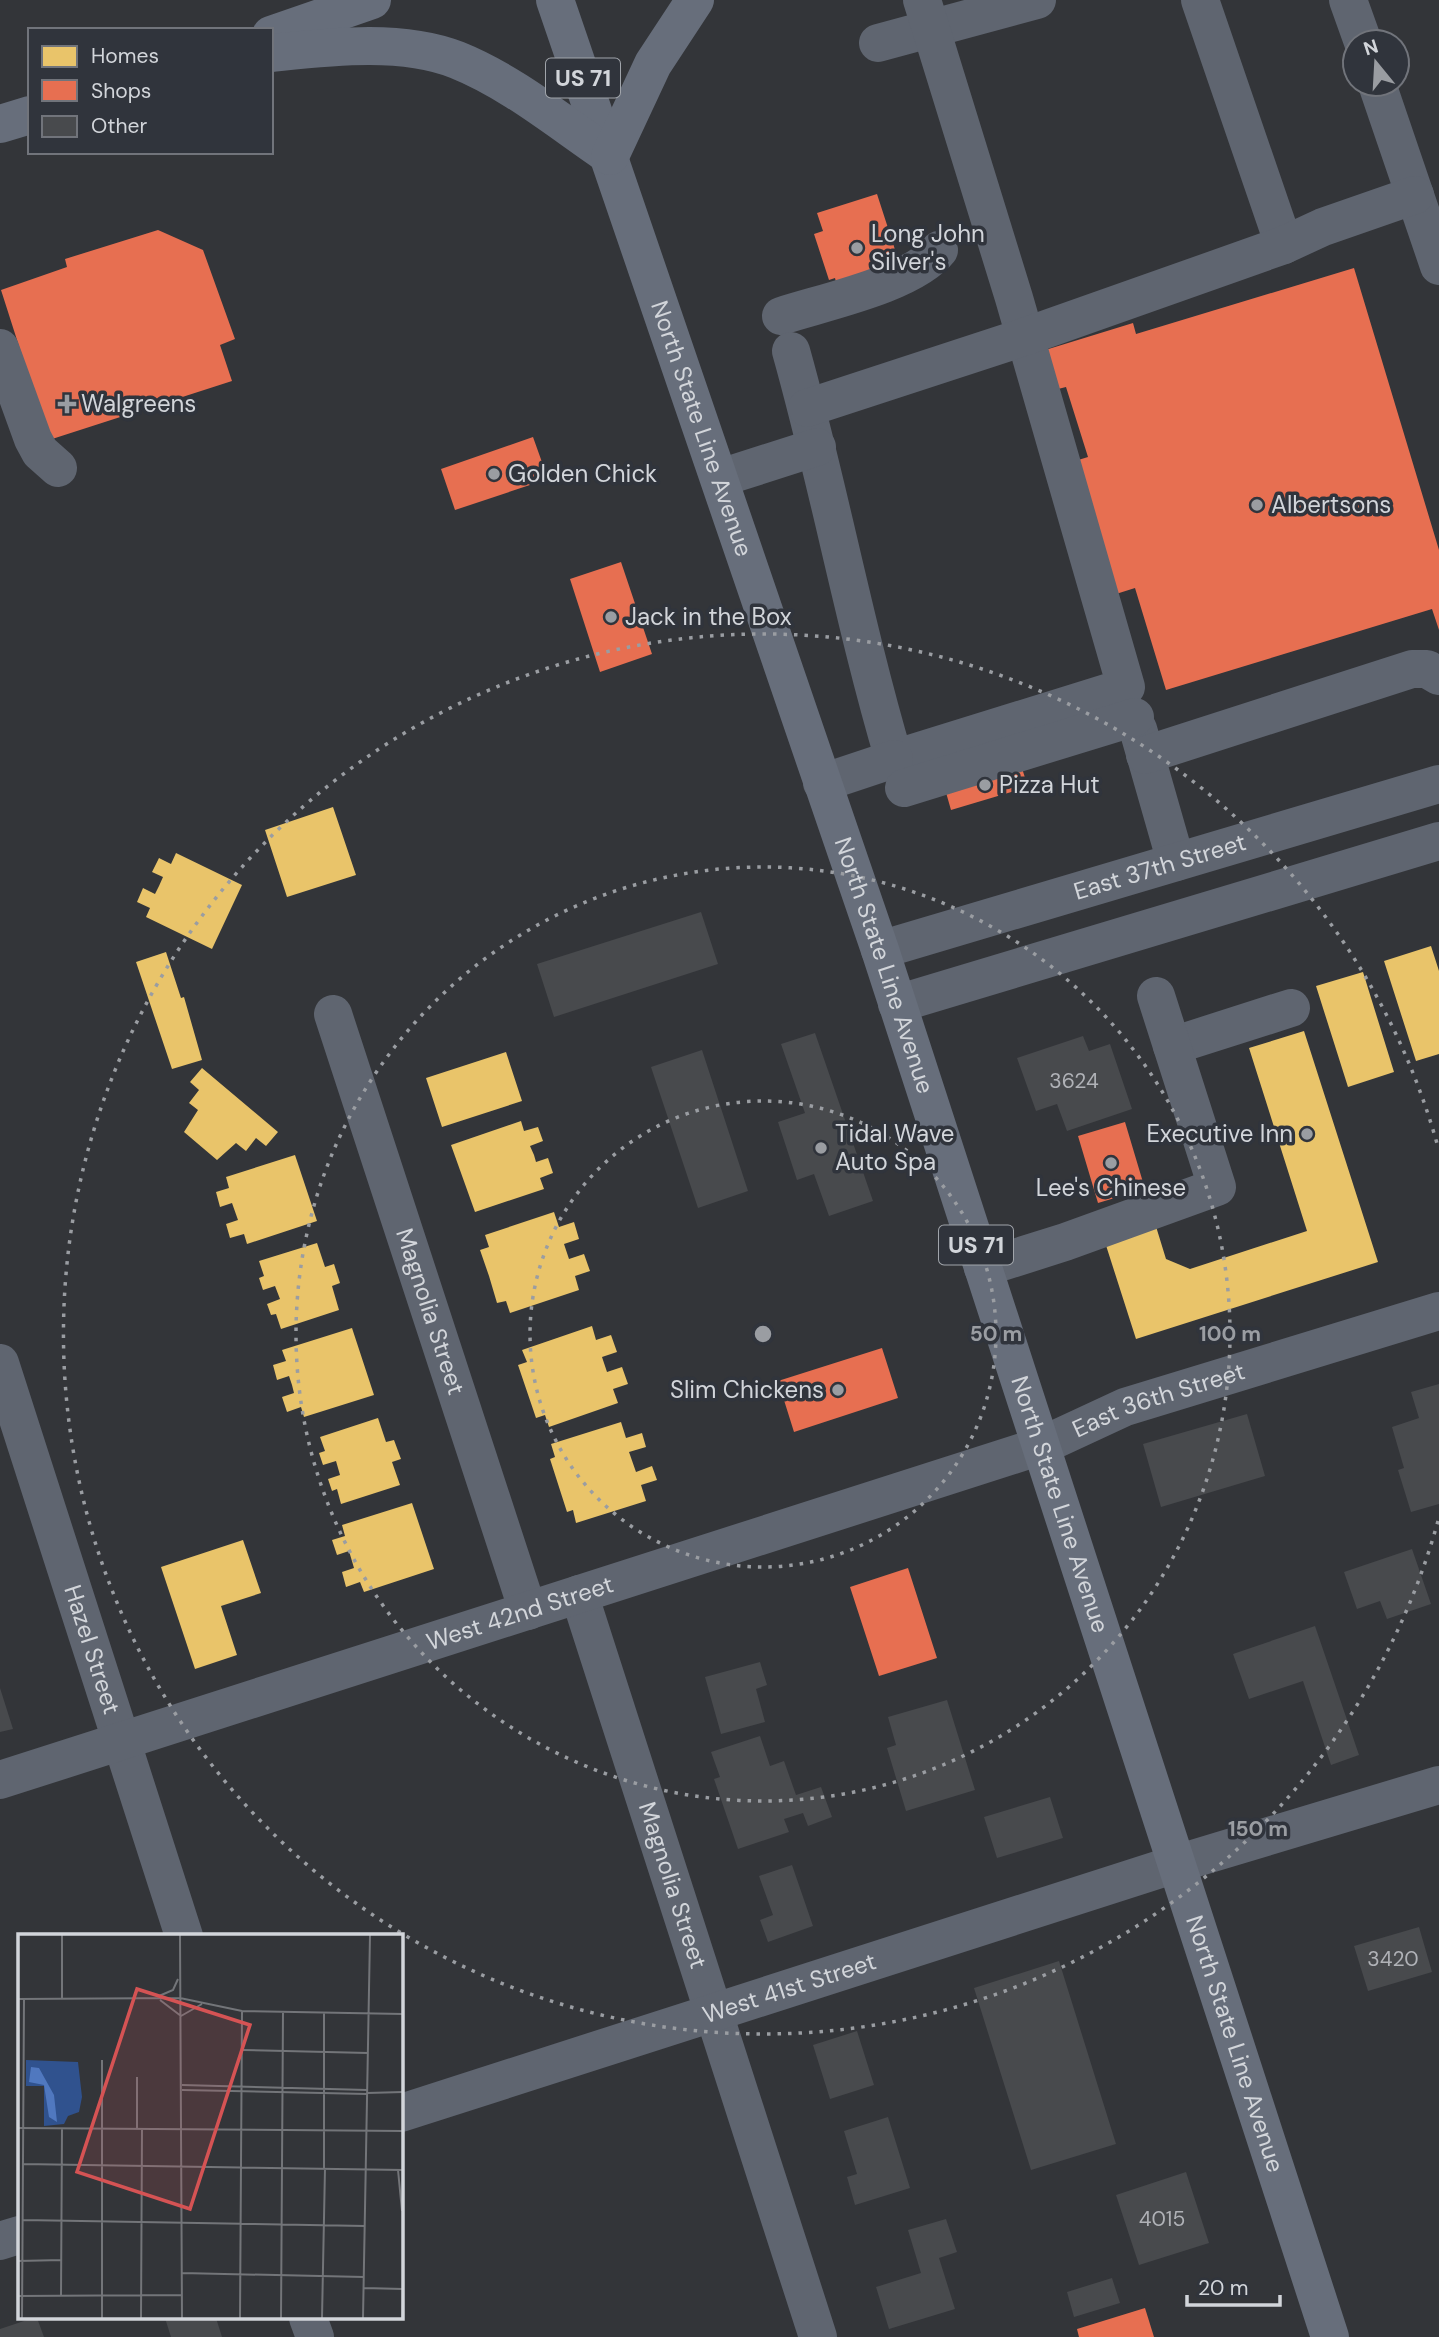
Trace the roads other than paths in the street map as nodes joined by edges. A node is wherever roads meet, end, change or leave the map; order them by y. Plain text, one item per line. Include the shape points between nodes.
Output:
1 (290, 0) edge
2 (372, 0) edge
3 (555, 0) edge
4 (695, 0) edge
5 (1037, 0) edge
6 (1200, 0) edge
7 (1348, 0) edge
8 (927, 14) edge
9 (247, 28) edge
10 (1358, 28) edge
11 (273, 34) edge
12 (878, 43) dead end
13 (273, 53) edge
14 (1382, 98) edge
15 (28, 116) edge
16 (0, 124) edge
17 (611, 156) junction
18 (1415, 195) junction
19 (1284, 245) junction
20 (939, 250) dead end
21 (1439, 265) edge
22 (1024, 337) junction
23 (0, 348) edge
24 (807, 408) junction
25 (817, 447) junction
26 (58, 468) dead end
27 (720, 478) junction
28 (1439, 676) edge
29 (1130, 702) junction
30 (1145, 755) junction
31 (899, 773) junction
32 (822, 783) junction
33 (1439, 784) edge
34 (1439, 841) edge
35 (1177, 862) junction
36 (880, 950) junction
37 (1156, 996) dead end
38 (897, 1004) junction
39 (1291, 1008) dead end
40 (333, 1014) dead end
41 (1172, 1046) junction
42 (983, 1268) junction
43 (1439, 1311) edge
44 (0, 1363) edge
45 (1041, 1446) junction
46 (579, 1594) junction
47 (528, 1611) junction
48 (120, 1741) junction
49 (0, 1780) edge
50 (1439, 1785) edge
51 (1177, 1864) junction
52 (183, 1934) edge
53 (714, 2012) junction
54 (402, 2113) edge
55 (18, 2235) edge
56 (0, 2241) edge
57 (309, 2320) edge
58 (315, 2337) edge
59 (818, 2337) edge
60 (1330, 2337) edge

1 - 9 main road
2 - 11 main road
3 - 17 main road, North State Line Avenue / US 71
4 - 17 main road via 653,64
5 - 8 street
6 - 19 street
7 - 10 street
8 - 12 street
8 - 22 street
13 - 17 main road via 391,47 455,59 507,85
14 - 18 street
15 - 16 main road
17 - 27 main road, North State Line Avenue / US 71
18 - 19 street
18 - 21 street
19 - 22 street
20 - 24 street via 909,275 786,333
22 - 24 street
22 - 29 street
23 - 26 street via 33,439
24 - 25 street
25 - 27 street
25 - 31 street via 869,676
27 - 32 main road, North State Line Avenue / US 71
28 - 30 street via 1426,669 1412,669
29 - 30 street
29 - 31 street
30 - 35 street
31 - 32 street
32 - 36 main road, North State Line Avenue / US 71
33 - 35 street, East 37th Street
34 - 38 street
35 - 36 street, East 37th Street
36 - 38 main road, North State Line Avenue / US 71
37 - 41 street
38 - 42 main road, North State Line Avenue / US 71
39 - 41 street
40 - 47 street, Magnolia Street
41 - 42 street via 1217,1187
42 - 45 main road, North State Line Avenue / US 71
43 - 45 street, East 36th Street via 1125,1407
44 - 48 street, Hazel Street
45 - 46 street, West 42nd Street
45 - 51 main road, North State Line Avenue / US 71
46 - 47 street, West 42nd Street
46 - 53 street, Magnolia Street
47 - 48 street, West 42nd Street
48 - 49 street, West 42nd Street
48 - 52 street, Hazel Street
50 - 51 street, West 41st Street
51 - 53 street, West 41st Street
51 - 60 main road, North State Line Avenue / US 71
53 - 54 street, West 41st Street
53 - 59 street, Magnolia Street
55 - 56 street
57 - 58 street

